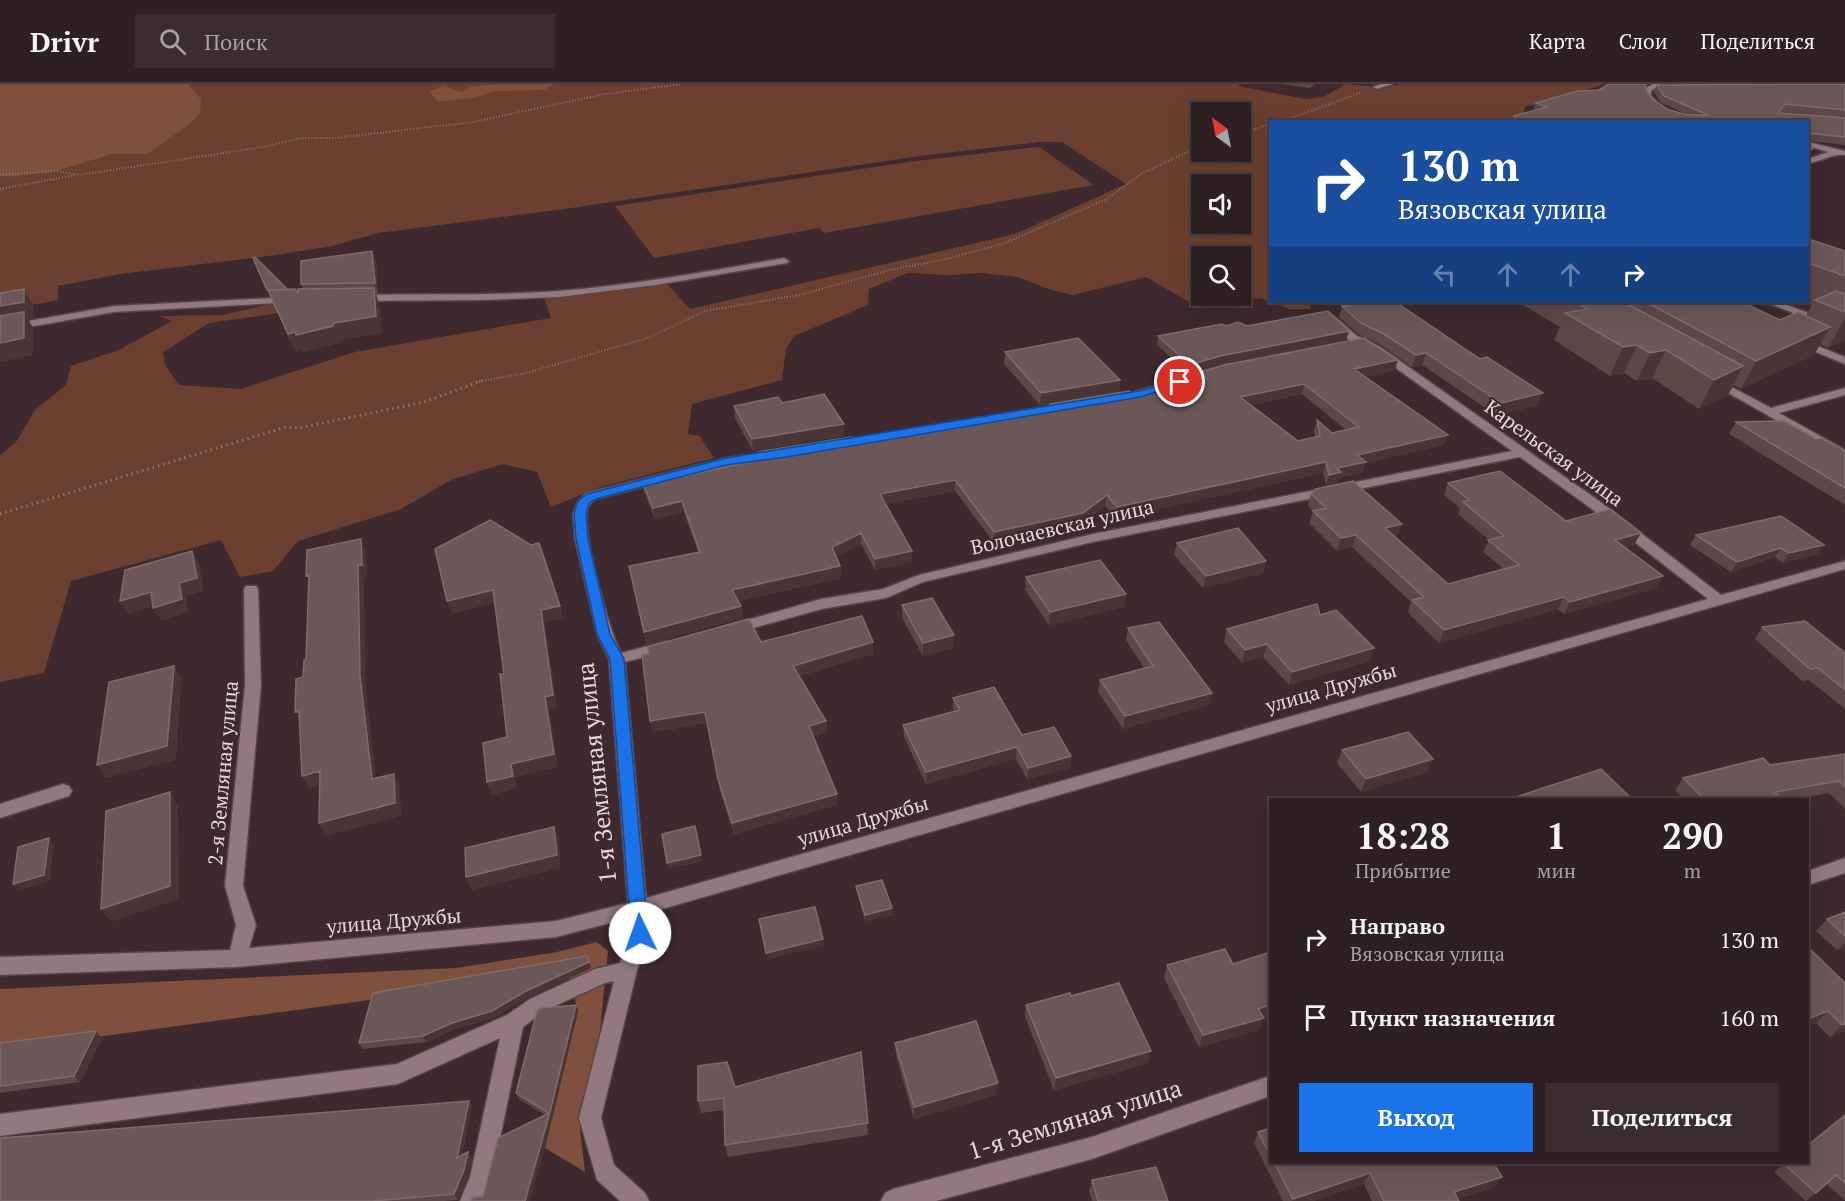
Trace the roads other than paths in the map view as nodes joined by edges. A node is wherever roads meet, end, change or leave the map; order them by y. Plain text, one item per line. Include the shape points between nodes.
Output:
1 (1390, 84) edge
2 (1658, 84) edge
3 (1377, 87) road end
4 (1667, 112) edge
5 (1809, 144) edge
6 (1835, 151) junction
7 (1845, 153) edge
8 (1809, 161) edge
9 (784, 261) dead end
10 (345, 298) edge
11 (300, 300) edge
12 (1773, 303) edge
13 (1330, 315) edge
14 (0, 329) edge
15 (1845, 330) edge
16 (1791, 338) edge
17 (1363, 342) junction
18 (1347, 345) edge
19 (1845, 361) edge
20 (1230, 368) edge
21 (1697, 371) edge
22 (1845, 391) edge
23 (1117, 398) edge
24 (1082, 404) edge
25 (1769, 412) junction
26 (845, 443) edge
27 (786, 453) edge
28 (1521, 453) junction
29 (1845, 455) edge
30 (1845, 566) edge
31 (251, 589) dead end
32 (1719, 601) junction
33 (718, 633) edge
34 (686, 642) edge
35 (617, 659) junction
36 (63, 790) dead end
37 (0, 812) edge
38 (1845, 865) edge
39 (1809, 878) edge
40 (639, 908) junction
41 (237, 958) junction
42 (0, 966) edge
43 (627, 970) junction
44 (514, 1022) junction
45 (1269, 1086) edge
46 (0, 1125) edge
47 (472, 1201) edge
48 (637, 1201) edge
49 (893, 1201) edge

1 - 3 street
2 - 4 street via 1647,90 1647,96
5 - 6 street
6 - 7 street
6 - 8 street
9 - 10 street via 651,283 528,296
11 - 14 street via 114,309
12 - 15 street
13 - 17 street, Карельская улица via 1353,338
16 - 19 street
17 - 18 street
17 - 28 street, Карельская улица
20 - 23 street
21 - 25 street
22 - 25 street
24 - 26 street
25 - 29 street
27 - 35 street, 1-я Земляная улица via 726,462 584,501 580,514 582,539 604,634
28 - 32 street, Карельская улица via 1597,506
28 - 33 street, Волочаевская улица via 1093,538
30 - 32 street, улица Дружбы
31 - 41 street, 2-я Земляная улица via 253,685 234,886 246,925
32 - 40 street, улица Дружбы
34 - 35 street
35 - 40 street, 1-я Земляная улица
36 - 37 street
38 - 39 street
40 - 41 street, улица Дружбы via 556,929
40 - 43 street, 1-я Земляная улица via 640,933
41 - 42 street, улица Дружбы
43 - 44 street via 602,975 537,1005
43 - 48 street, 1-я Земляная улица via 590,1118 605,1172
44 - 46 street via 398,1074
44 - 47 street via 481,1177
45 - 49 street, 1-я Земляная улица via 1092,1148

